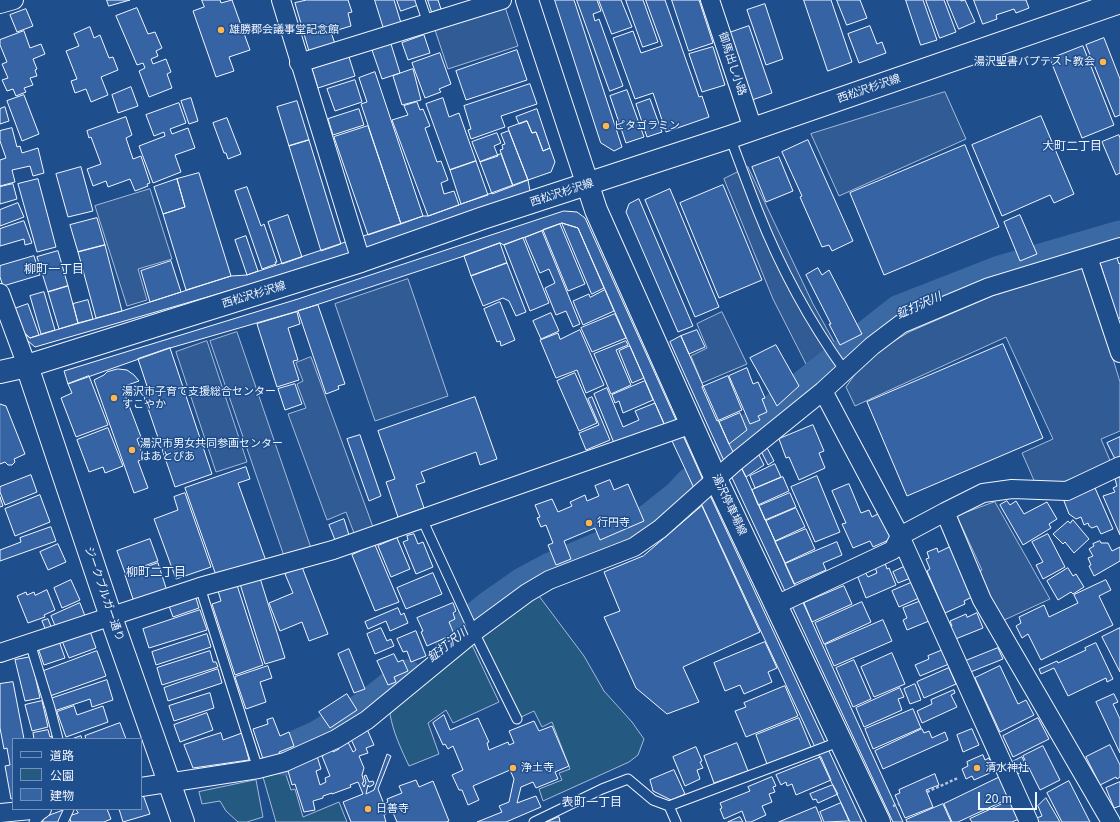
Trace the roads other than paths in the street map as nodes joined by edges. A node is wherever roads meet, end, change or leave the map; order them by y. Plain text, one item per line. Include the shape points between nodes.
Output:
1 (14, 0) edge
2 (281, 0) edge
3 (420, 0) edge
4 (502, 0) edge
5 (527, 0) edge
6 (710, 0) edge
7 (1120, 2) edge
8 (0, 4) edge
9 (428, 23) junction
10 (300, 63) junction
11 (753, 129) junction
12 (730, 137) junction
13 (587, 185) junction
14 (1120, 247) edge
15 (1088, 256) junction
16 (361, 261) junction
17 (0, 293) edge
18 (1120, 353) edge
19 (26, 366) junction
20 (844, 370) junction
21 (0, 372) edge
22 (823, 390) junction
23 (692, 424) junction
24 (1120, 466) edge
25 (716, 478) junction
26 (946, 512) junction
27 (422, 519) junction
28 (900, 536) junction
29 (200, 587) junction
30 (776, 605) junction
31 (111, 617) junction
32 (474, 632) junction
33 (30, 643) junction
34 (0, 653) edge
35 (517, 719) dead end
36 (58, 738) edge
37 (841, 741) junction
38 (258, 769) junction
39 (169, 783) junction
40 (142, 787) edge
41 (669, 806) junction
42 (32, 810) edge
43 (46, 810) edge
44 (69, 810) edge
45 (0, 813) edge
46 (34, 822) edge
47 (63, 822) edge
48 (183, 822) edge
49 (534, 822) edge
50 (676, 822) edge
51 (879, 822) edge
52 (1029, 822) edge
53 (1111, 822) edge

1 - 8 street
2 - 10 street
3 - 9 lane
4 - 9 street
5 - 13 main road, 湯沢停車場線
6 - 11 street, 御馬出し小路
7 - 11 main road, 西松沢杉沢線
9 - 10 street
10 - 16 street
11 - 12 main road, 西松沢杉沢線
12 - 13 main road, 西松沢杉沢線
12 - 20 lane via 758,212 783,267 825,343
13 - 16 main road, 西松沢杉沢線 via 476,220
13 - 23 main road, 湯沢停車場線
14 - 15 street
15 - 18 street
15 - 20 street via 989,287 901,324
16 - 19 main road, 西松沢杉沢線
17 - 19 street
19 - 21 main road, 西松沢杉沢線
19 - 31 main road, ジークブルガー通り
20 - 22 street
22 - 25 street
22 - 28 street
23 - 25 main road, 湯沢停車場線
23 - 27 street
24 - 26 street via 1068,491 1012,489 983,493
25 - 30 main road, 湯沢停車場線
25 - 32 street via 660,529 634,547 549,580
26 - 28 street
26 - 53 street via 982,600
27 - 29 street via 333,550
27 - 32 lane
28 - 30 street via 893,550
28 - 52 street
29 - 31 street
29 - 38 lane
30 - 37 main road, 湯沢停車場線
31 - 33 street
31 - 39 main road, ジークブルガー通り
32 - 35 lane
32 - 38 street via 367,720 336,739 285,762
33 - 34 street
33 - 36 lane
37 - 41 lane
37 - 51 main road, 湯沢停車場線
38 - 39 street
39 - 40 street
39 - 48 main road, ジークブルガー通り
41 - 49 lane via 653,800 628,779
41 - 50 lane
42 - 45 street
43 - 46 lane
44 - 47 lane

